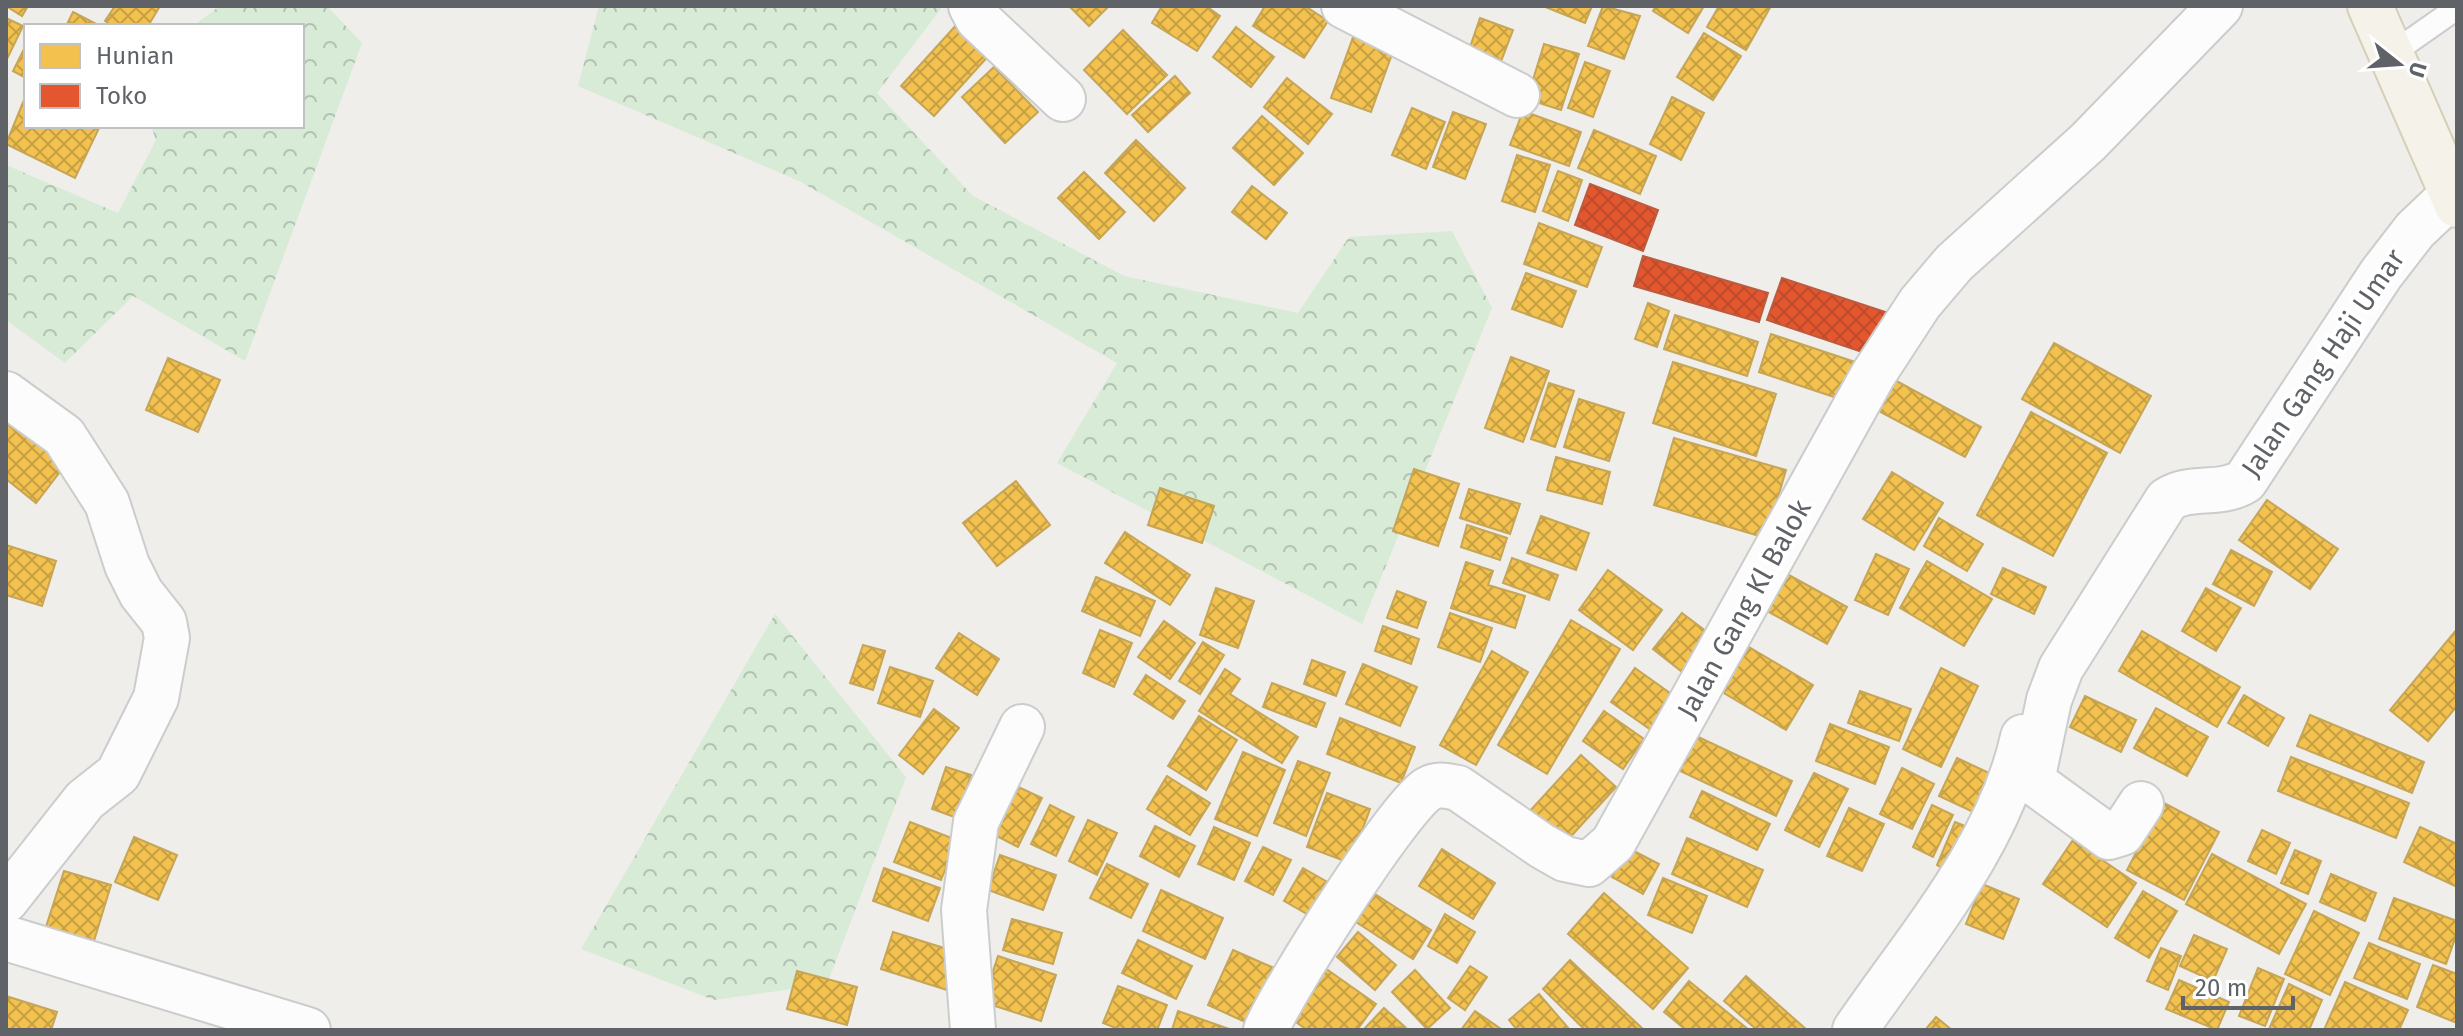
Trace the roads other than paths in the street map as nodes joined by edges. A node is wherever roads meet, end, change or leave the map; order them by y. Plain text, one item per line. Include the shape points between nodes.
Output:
1 (971, 6) edge
2 (1344, 6) edge
3 (2220, 6) edge
4 (2370, 6) edge
5 (2457, 8) edge
6 (2390, 55) junction
7 (1517, 95) dead end
8 (1063, 99) dead end
9 (2454, 200) edge
10 (6, 394) edge
11 (2094, 611) junction
12 (1022, 727) dead end
13 (2036, 784) junction
14 (2141, 804) dead end
15 (1991, 855) dead end
16 (6, 900) edge
17 (6, 938) edge
18 (1278, 1025) edge
19 (308, 1030) edge
20 (973, 1030) edge
21 (1855, 1030) edge

1 - 8 street via 978,19
2 - 7 street
3 - 18 street, Jalan Gang Kl Balok via 2088,142 1954,263 1920,303 1873,375 1613,843 1589,864 1565,859 1458,788 1438,784 1427,789 1384,840
4 - 6 main road
5 - 6 lane
6 - 9 main road
9 - 11 street, Jalan Gang Haji Umar via 2415,230 2381,274 2245,481 2231,490 2180,491 2167,500
10 - 16 street via 64,436 107,503 127,565 164,622 167,638 156,698 118,774 85,800
11 - 13 street via 2049,700 2033,776
11 - 21 street via 2076,620 2035,686 2007,792 1993,822
12 - 20 street via 976,822 964,910
13 - 14 street via 2109,837 2122,833
13 - 15 lane
17 - 19 street

